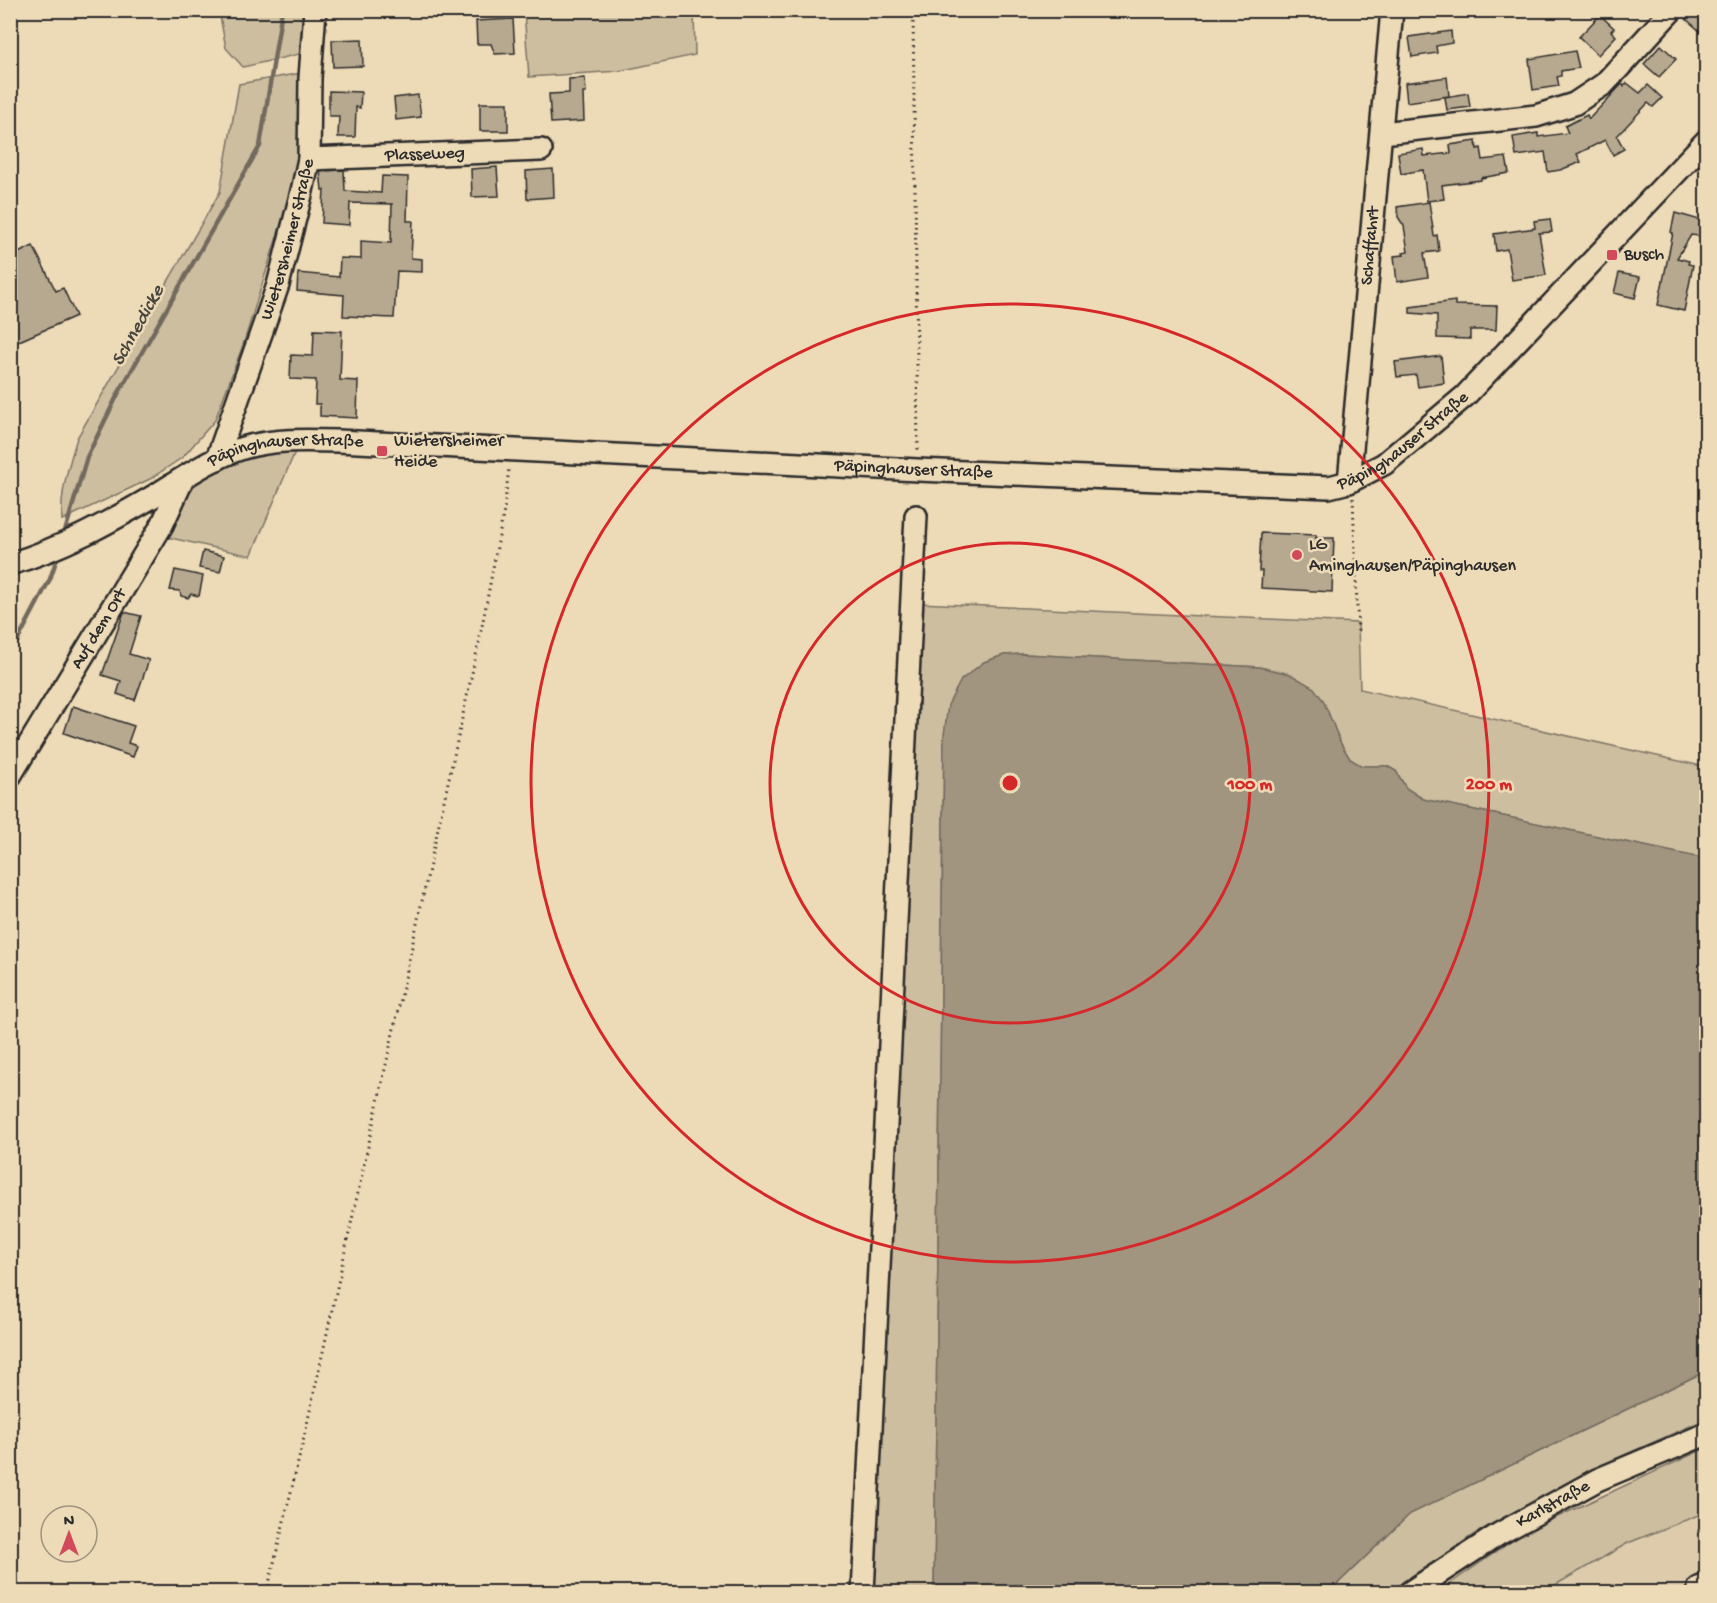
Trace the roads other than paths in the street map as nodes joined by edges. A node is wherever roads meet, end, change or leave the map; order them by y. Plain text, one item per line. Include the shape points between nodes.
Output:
1 (315, 10) edge
2 (1392, 10) edge
3 (1672, 10) edge
4 (1382, 133) junction
5 (1706, 141) edge
6 (541, 150) dead end
7 (309, 159) junction
8 (217, 459) junction
9 (183, 479) junction
10 (1349, 482) junction
11 (916, 516) dead end
12 (10, 564) edge
13 (10, 776) edge
14 (1707, 1434) edge
15 (1707, 1585) edge
16 (863, 1593) edge
17 (1410, 1593) edge
18 (1699, 1593) edge

1 - 7 street, Wietersheimer Straße
2 - 4 street, Schaffahrt
3 - 4 street via 1604,84 1574,104 1536,116
4 - 10 street, Schaffahrt
5 - 10 street, Päpinghauser Straße via 1465,396 1384,464
6 - 7 street, Plasseweg
7 - 8 street, Wietersheimer Straße via 278,285
8 - 9 street, Päpinghauser Straße
8 - 10 street, Päpinghauser Straße via 242,448 306,440 1270,488 1329,487
9 - 12 street, Päpinghauser Straße via 98,529 44,554
9 - 13 street, Auf dem Ort via 162,525
11 - 16 street
14 - 17 street, Karlstraße via 1597,1480 1499,1534
15 - 18 street via 1699,1588

